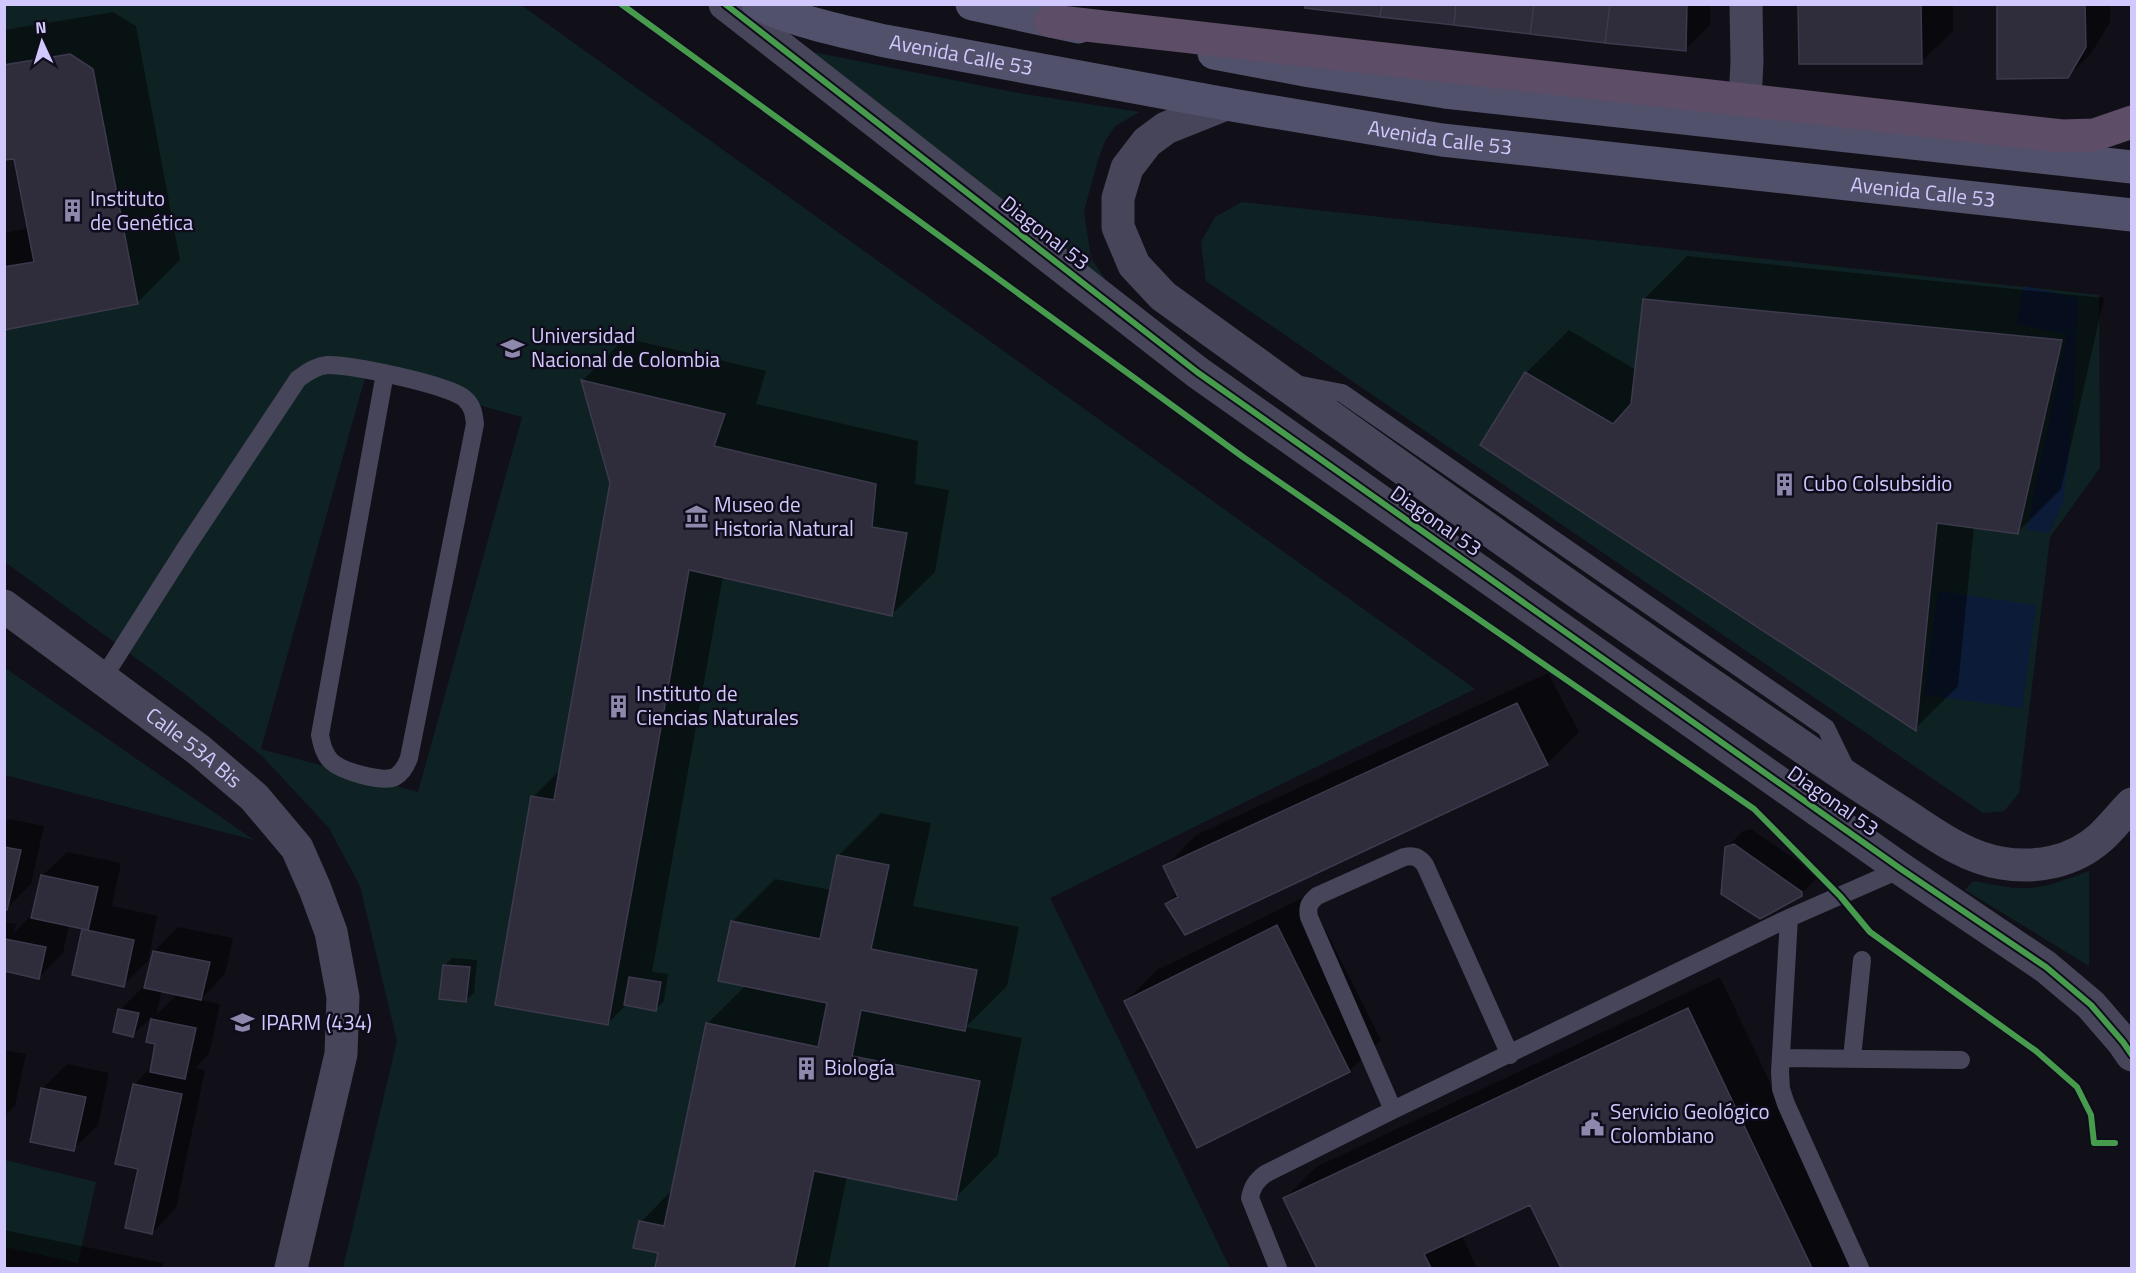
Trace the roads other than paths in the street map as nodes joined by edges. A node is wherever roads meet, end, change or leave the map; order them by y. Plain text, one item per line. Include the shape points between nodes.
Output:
1 (725, 4) edge
2 (758, 4) edge
3 (972, 4) edge
4 (1746, 4) edge
5 (1051, 21) junction
6 (1745, 100) junction
7 (1226, 104) junction
8 (2132, 122) edge
9 (2132, 167) edge
10 (2132, 215) edge
11 (385, 374) junction
12 (4, 606) edge
13 (103, 678) junction
14 (2132, 804) edge
15 (1901, 869) junction
16 (1789, 918) junction
17 (1862, 960) dead end
18 (1510, 1055) junction
19 (2132, 1055) edge
20 (1781, 1058) junction
21 (1852, 1058) junction
22 (1961, 1060) dead end
23 (1394, 1110) junction
24 (291, 1269) edge
25 (1278, 1269) edge
26 (1860, 1269) edge

1 - 15 street, Diagonal 53 via 1197,372
2 - 7 main road, Avenida Calle 53 via 774,12 885,41
3 - 5 main road
4 - 6 street
5 - 6 highway
5 - 9 main road via 1310,71 1445,92
6 - 8 highway via 2062,136 2094,135
7 - 10 main road, Avenida Calle 53 via 1442,140
7 - 14 street, Diagonal 53 via 1166,128 1147,141 1127,168 1118,198 1118,228 1134,264 1163,296 1281,381 1422,464 1721,673 1852,781 1972,856 2001,863 2046,864 2067,859 2098,840
11 - 11 lane via 320,735 323,749 340,768 386,779 405,769 409,758 475,424 466,399 453,391
11 - 13 lane via 324,365 298,379
12 - 13 street, Calle 53A Bis
13 - 24 street, Calle 53A Bis via 254,797 297,848 331,932 343,997 341,1054
15 - 16 lane
15 - 19 street, Diagonal 53 via 2046,967 2091,1005
16 - 18 lane
16 - 20 lane
17 - 21 lane
18 - 23 lane
18 - 23 lane via 1420,858 1404,857 1317,896 1311,901 1309,917
20 - 21 lane
20 - 26 lane via 1780,1081 1786,1104
21 - 22 lane
23 - 25 lane via 1257,1180 1250,1198

